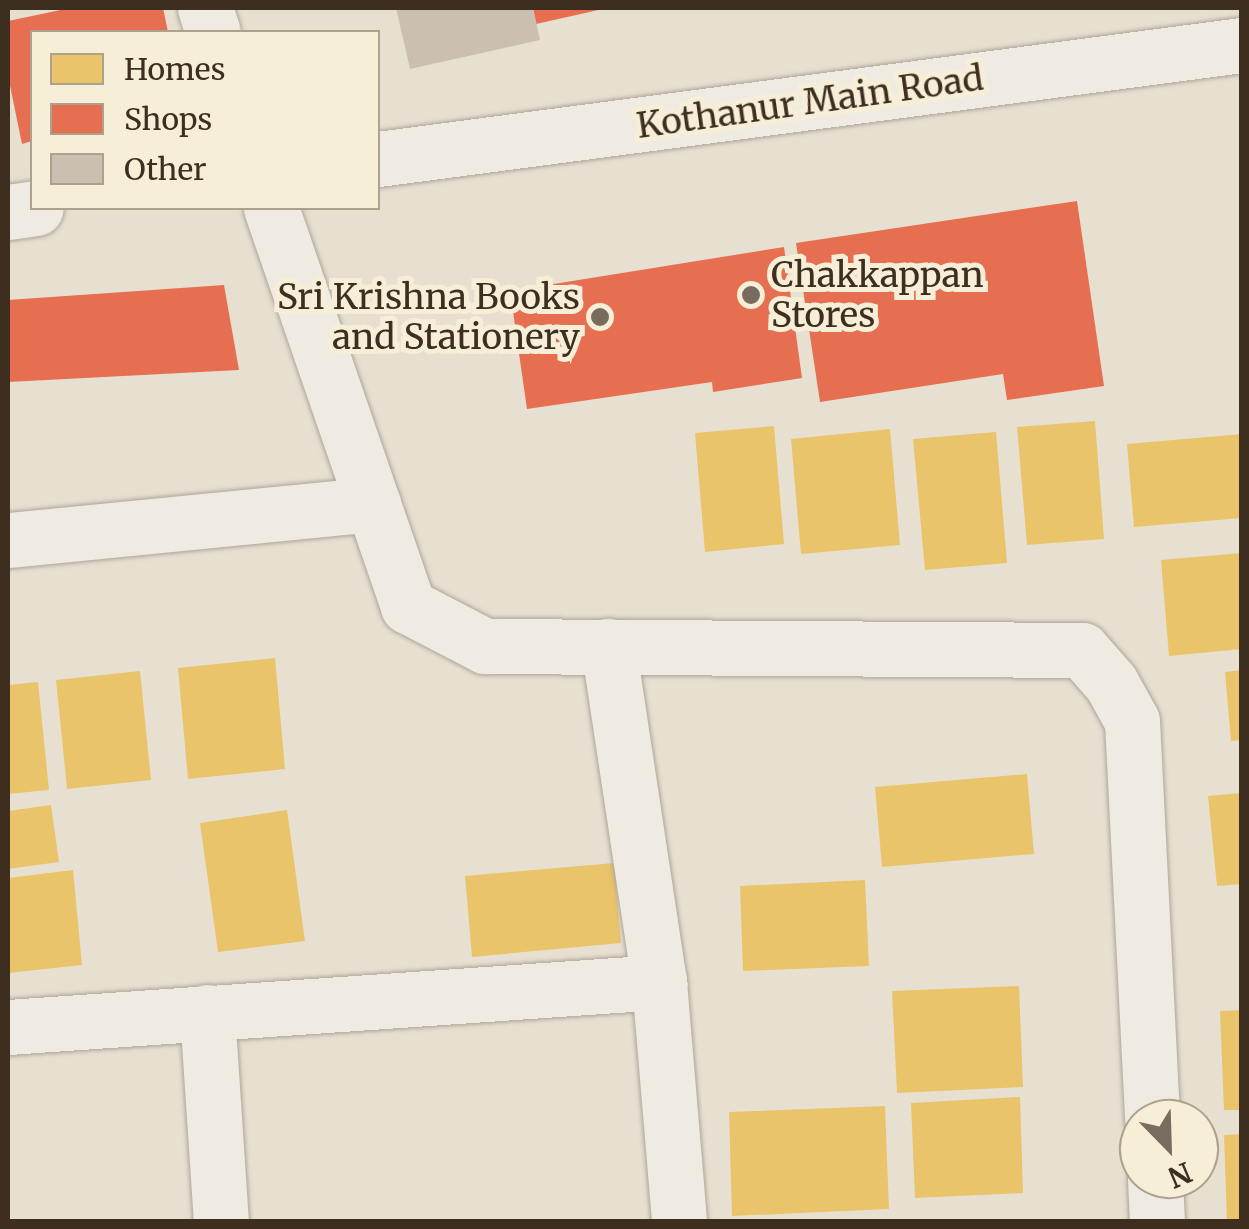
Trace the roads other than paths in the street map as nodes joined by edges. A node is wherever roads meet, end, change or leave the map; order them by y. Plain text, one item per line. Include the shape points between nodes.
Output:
1 (1242, 45) edge
2 (380, 160) edge
3 (272, 210) edge
4 (373, 504) junction
5 (8, 540) edge
6 (608, 646) junction
7 (659, 982) junction
8 (207, 1012) junction
9 (8, 1027) edge
10 (1151, 1099) edge
11 (221, 1222) edge
12 (679, 1222) edge

1 - 2 street, Kothanur Main Road
3 - 4 street
4 - 5 street
4 - 6 street via 408,606 486,646
6 - 7 street
6 - 10 street via 1082,650 1112,683 1132,722
7 - 8 street
7 - 12 street
8 - 9 street
8 - 11 street

